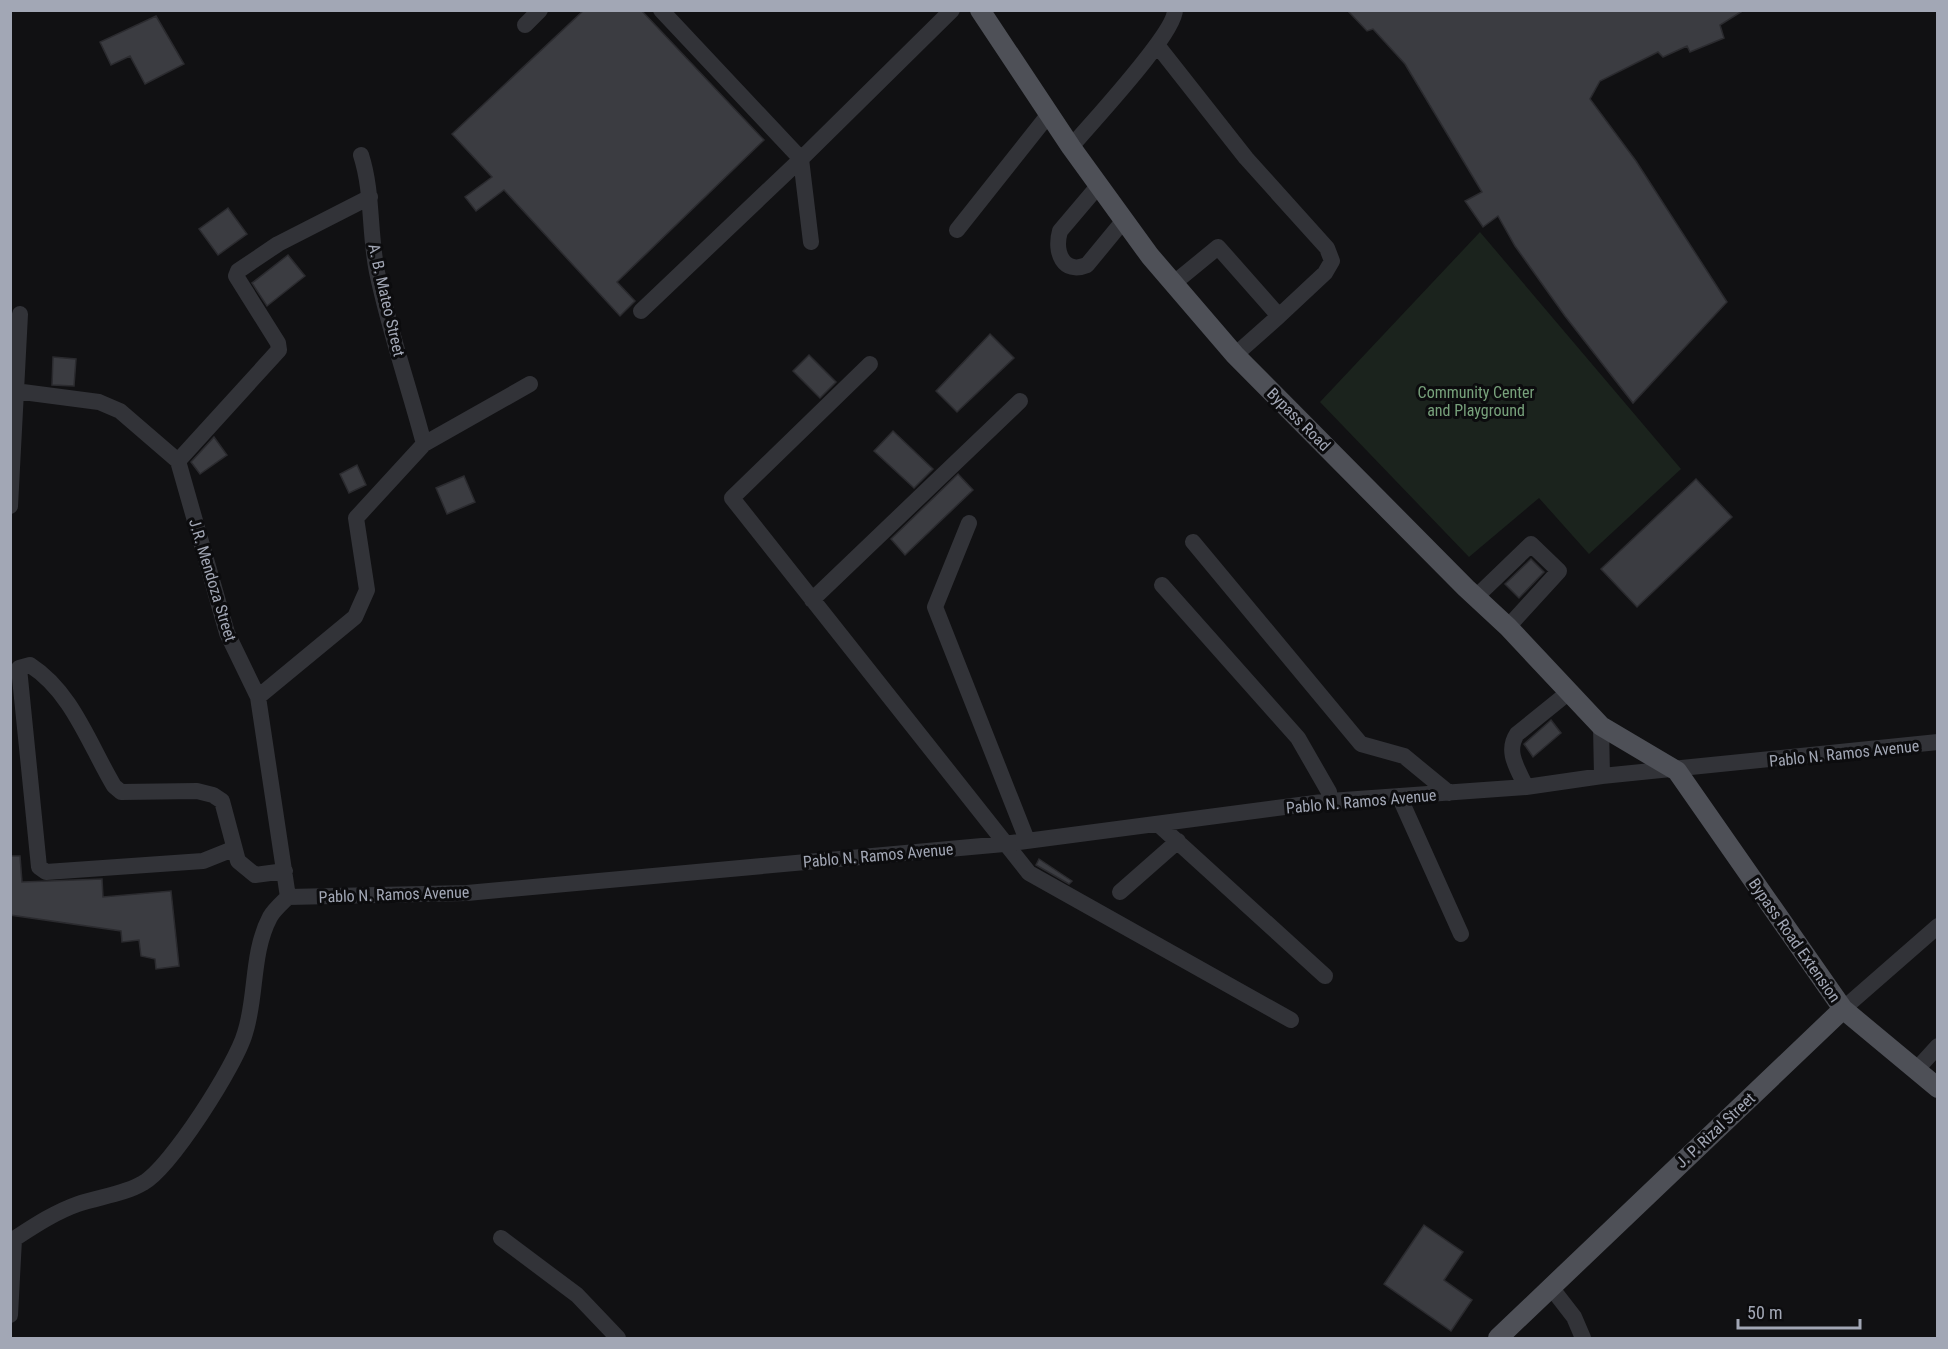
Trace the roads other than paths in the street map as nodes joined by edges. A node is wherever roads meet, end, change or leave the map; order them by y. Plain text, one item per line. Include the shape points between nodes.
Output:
1 (540, 10) edge
2 (661, 10) edge
3 (952, 10) edge
4 (980, 10) edge
5 (1175, 10) edge
6 (525, 25) dead end
7 (1157, 45) junction
8 (1049, 114) junction
9 (1071, 147) junction
10 (362, 154) dead end
11 (801, 159) junction
12 (1099, 185) junction
13 (369, 197) junction
14 (1124, 220) junction
15 (957, 230) dead end
16 (811, 242) dead end
17 (1174, 283) junction
18 (641, 311) dead end
19 (22, 313) edge
20 (1280, 316) junction
21 (1235, 355) junction
22 (870, 364) dead end
23 (530, 384) dead end
24 (15, 391) junction
25 (1020, 400) dead end
26 (424, 444) junction
27 (178, 461) junction
28 (10, 506) edge
29 (969, 523) dead end
30 (1193, 543) dead end
31 (1162, 585) dead end
32 (1476, 597) junction
33 (812, 600) junction
34 (1508, 627) junction
35 (1569, 692) junction
36 (258, 697) junction
37 (1601, 726) junction
38 (1938, 742) edge
39 (1677, 771) junction
40 (1602, 776) junction
41 (1526, 788) junction
42 (1449, 793) junction
43 (1400, 796) junction
44 (1330, 801) junction
45 (1158, 824) junction
46 (1028, 840) junction
47 (1178, 841) junction
48 (1004, 843) junction
49 (233, 849) junction
50 (285, 871) junction
51 (1120, 892) dead end
52 (288, 897) junction
53 (1938, 926) edge
54 (1461, 934) dead end
55 (1325, 976) dead end
56 (1843, 1009) junction
57 (1291, 1020) dead end
58 (1938, 1046) edge
59 (1917, 1069) junction
60 (1938, 1088) edge
61 (12, 1238) edge
62 (501, 1238) dead end
63 (1550, 1286) junction
64 (10, 1315) edge
65 (618, 1338) edge
66 (1498, 1338) edge
67 (1583, 1338) edge

1 - 6 street
2 - 11 street
3 - 11 street
4 - 8 main road, Bypass Road
5 - 7 street via 1175,18
7 - 9 street
7 - 20 street via 1246,158 1327,248 1332,261 1325,273
8 - 9 main road, Bypass Road
8 - 15 street
9 - 12 main road, Bypass Road
10 - 13 street, A. B. Mateo Street via 369,178
11 - 16 street
11 - 18 street
12 - 14 main road, Bypass Road
12 - 14 street via 1060,231 1059,256 1067,266 1087,265
13 - 26 street, A. B. Mateo Street via 377,272
13 - 27 street via 278,244 238,271 236,276 279,350
14 - 17 main road, Bypass Road
17 - 20 street via 1218,247
17 - 21 main road, Bypass Road
19 - 24 street
20 - 21 street
21 - 32 main road, Bypass Road
22 - 33 street via 732,498
23 - 26 street
24 - 27 street via 99,402 120,411
24 - 28 street
25 - 33 street
26 - 36 street via 357,518 367,590 355,617
27 - 36 street, J.R. Mendoza Street via 227,633
29 - 46 street via 935,607
30 - 42 street via 1360,744 1404,756
31 - 44 street via 1298,738 1329,792
32 - 34 main road, Bypass Road
32 - 34 street via 1531,544 1559,571
33 - 48 street
34 - 35 main road, Bypass Road
35 - 37 main road, Bypass Road
35 - 41 street via 1511,743 1511,753
36 - 50 street, J.R. Mendoza Street
37 - 39 main road, Bypass Road
37 - 40 street
38 - 39 street, Pablo N. Ramos Avenue
39 - 40 street, Pablo N. Ramos Avenue
39 - 56 main road, Bypass Road Extension
40 - 41 street, Pablo N. Ramos Avenue
41 - 42 street, Pablo N. Ramos Avenue
42 - 43 street, Pablo N. Ramos Avenue
43 - 44 street, Pablo N. Ramos Avenue
43 - 54 street
44 - 45 street, Pablo N. Ramos Avenue
45 - 46 street, Pablo N. Ramos Avenue
45 - 47 street
46 - 48 street, Pablo N. Ramos Avenue
47 - 51 street
47 - 55 street
48 - 52 street, Pablo N. Ramos Avenue via 467,893
48 - 57 street via 1029,873
49 - 49 street via 222,801 197,791 121,792 58,690 30,665 19,668 39,867 46,872 203,861
49 - 50 street via 238,861 255,875
50 - 52 street, J.R. Mendoza Street
52 - 61 street via 270,916 259,949 246,1033 236,1056 179,1145 143,1184 76,1204
53 - 56 street, J. P. Rizal Street
56 - 59 main road, Bypass Road Extension
56 - 63 main road, J. P. Rizal Street
58 - 59 street
59 - 60 main road, Bypass Road Extension
61 - 64 street
62 - 65 street via 577,1295
63 - 66 main road, J. P. Rizal Street
63 - 67 street via 1574,1317

